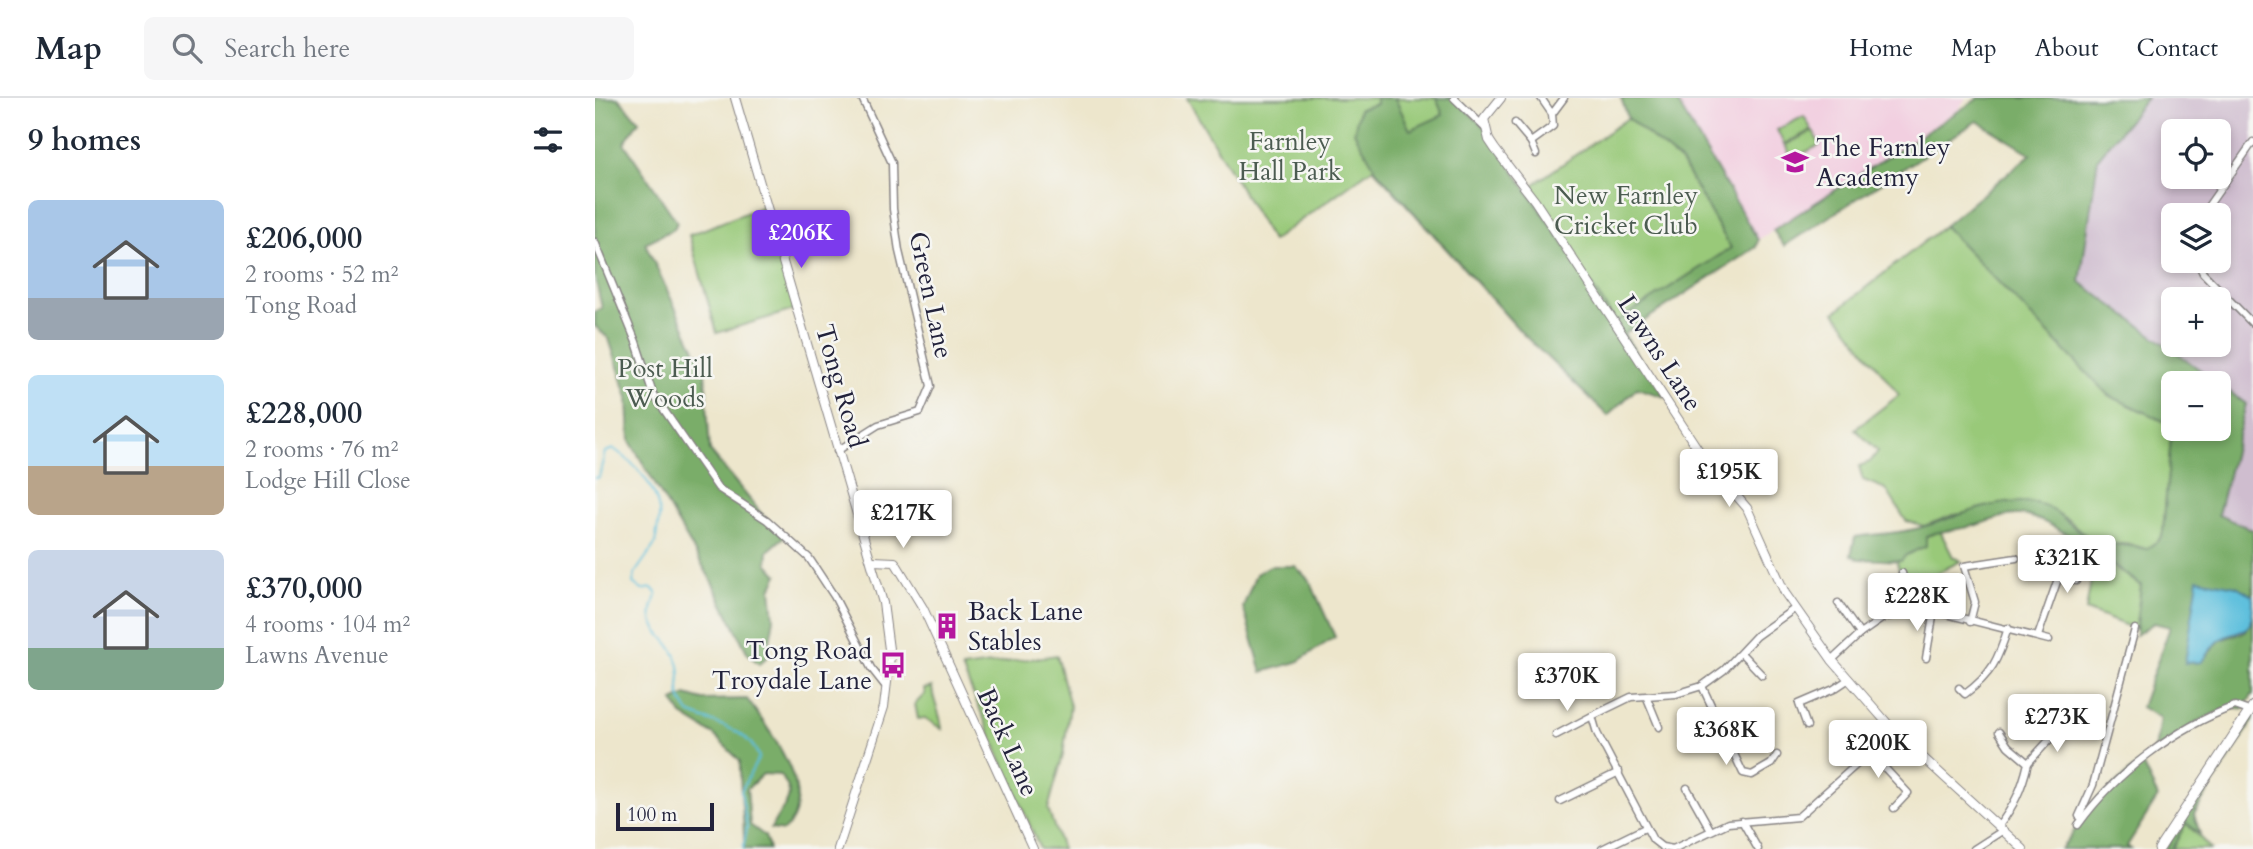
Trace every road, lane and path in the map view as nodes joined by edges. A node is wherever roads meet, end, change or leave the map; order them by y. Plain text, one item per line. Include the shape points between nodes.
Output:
1 (736, 98) edge
2 (862, 98) edge
3 (1454, 98) edge
4 (1541, 98) edge
5 (1564, 98) edge
6 (1498, 99) edge
7 (1552, 114) junction
8 (1515, 123) dead end
9 (1485, 128) junction
10 (1531, 142) junction
11 (2253, 142) edge
12 (1536, 154) dead end
13 (2210, 203) edge
14 (595, 242) edge
15 (2203, 273) edge
16 (2253, 324) edge
17 (837, 451) junction
18 (2016, 558) dead end
19 (873, 561) junction
20 (2051, 563) dead end
21 (1902, 573) dead end
22 (2060, 573) junction
23 (2076, 581) dead end
24 (1848, 600) dead end
25 (1794, 609) junction
26 (1911, 611) junction
27 (1934, 611) junction
28 (1971, 622) junction
29 (2008, 628) junction
30 (2135, 629) dead end
31 (1860, 634) junction
32 (2038, 636) junction
33 (2049, 640) dead end
34 (1742, 654) junction
35 (1926, 659) dead end
36 (1832, 660) junction
37 (1762, 675) dead end
38 (1849, 679) junction
39 (1702, 686) junction
40 (886, 687) junction
41 (1959, 688) dead end
42 (1647, 698) junction
43 (1789, 704) dead end
44 (1799, 704) junction
45 (2251, 709) edge
46 (1592, 716) junction
47 (1807, 726) dead end
48 (1658, 727) dead end
49 (1894, 731) junction
50 (2050, 731) dead end
51 (1999, 732) dead end
52 (1556, 735) dead end
53 (1871, 753) junction
54 (1777, 755) dead end
55 (2028, 763) junction
56 (1619, 772) junction
57 (1688, 788) dead end
58 (1560, 800) dead end
59 (1894, 808) dead end
60 (1742, 821) junction
61 (1645, 828) junction
62 (1710, 829) junction
63 (2000, 829) junction
64 (1686, 847) edge
65 (838, 849) edge
66 (1033, 849) edge
67 (1602, 849) edge
68 (1758, 849) edge
69 (1974, 849) edge
70 (2022, 849) edge
71 (2159, 849) edge

1 - 17 street, Tong Road
2 - 17 street, Green Lane via 892,163 899,251 931,386 920,412 878,425
3 - 9 street, Lawns Lane
4 - 7 street
5 - 7 street
6 - 9 street via 1484,119
7 - 10 street via 1553,126
8 - 10 street
9 - 25 street, Lawns Lane via 1689,437 1747,508
10 - 12 street
11 - 13 street
14 - 40 street via 653,394 718,488 767,520 809,558
15 - 16 street
17 - 19 street, Tong Road
18 - 28 street via 1965,566 1975,602
19 - 40 street, Tong Road via 890,657
19 - 66 street, Back Lane via 895,562 923,608
20 - 22 street
21 - 26 street
22 - 23 street
22 - 32 street
24 - 31 street via 1840,604
25 - 34 street via 1756,636
25 - 36 street, Lawns Lane
26 - 27 street
26 - 31 street via 1883,618
27 - 28 street
27 - 35 street
28 - 29 street
29 - 32 street
29 - 41 street via 1999,659 1987,678 1966,697
30 - 45 street via 2080,821 2116,780 2207,716 2235,706
31 - 36 street
32 - 33 street
34 - 37 street
34 - 39 street
36 - 38 street, Lawns Lane
38 - 44 street
38 - 49 street, Lawns Lane
39 - 42 street
39 - 54 street via 1743,773 1752,775
40 - 65 street, Tong Road via 884,707
42 - 46 street via 1632,697
42 - 48 street
43 - 44 street
44 - 47 street
45 - 71 main road
46 - 52 street
46 - 56 street
49 - 53 street
49 - 63 street, Lawns Lane
50 - 55 street via 2043,750
51 - 55 street
53 - 59 street via 1908,793
53 - 60 street via 1798,817
55 - 63 street via 2022,788
56 - 58 street
56 - 61 street
57 - 62 street
60 - 62 street
60 - 68 street
61 - 64 street via 1662,847
61 - 67 street
62 - 64 street
63 - 69 street
63 - 70 street, Lawns Lane

